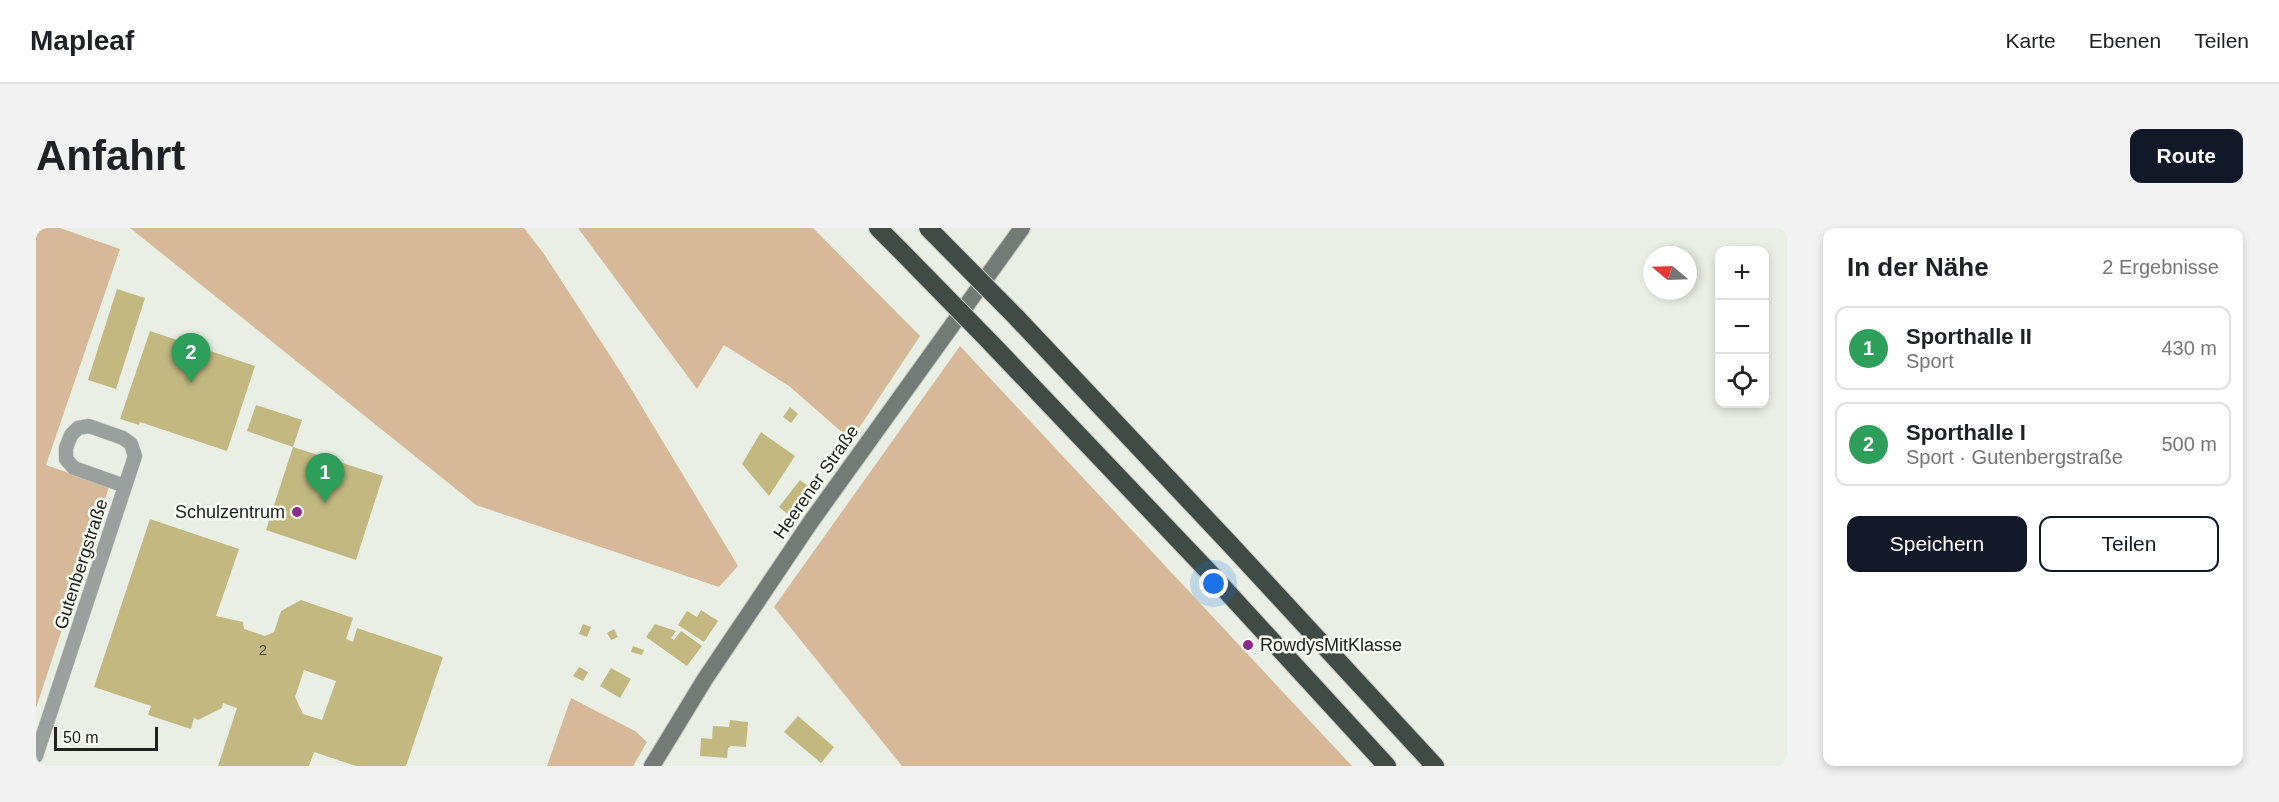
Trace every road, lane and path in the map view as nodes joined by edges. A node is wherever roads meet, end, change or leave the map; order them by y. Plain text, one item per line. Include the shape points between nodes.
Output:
1 (878, 228) edge
2 (928, 228) edge
3 (1022, 228) edge
4 (125, 486) junction
5 (36, 756) edge
6 (652, 766) edge
7 (1387, 766) edge
8 (1435, 766) edge

1 - 7 highway, bridge via 1209,571
2 - 8 highway, bridge via 1230,544
3 - 6 main road, Heerener Straße via 810,524 705,679
4 - 4 street, Gutenbergstraße via 135,456 131,444 89,426 78,428 71,435 66,459 74,468
4 - 5 street, Gutenbergstraße

